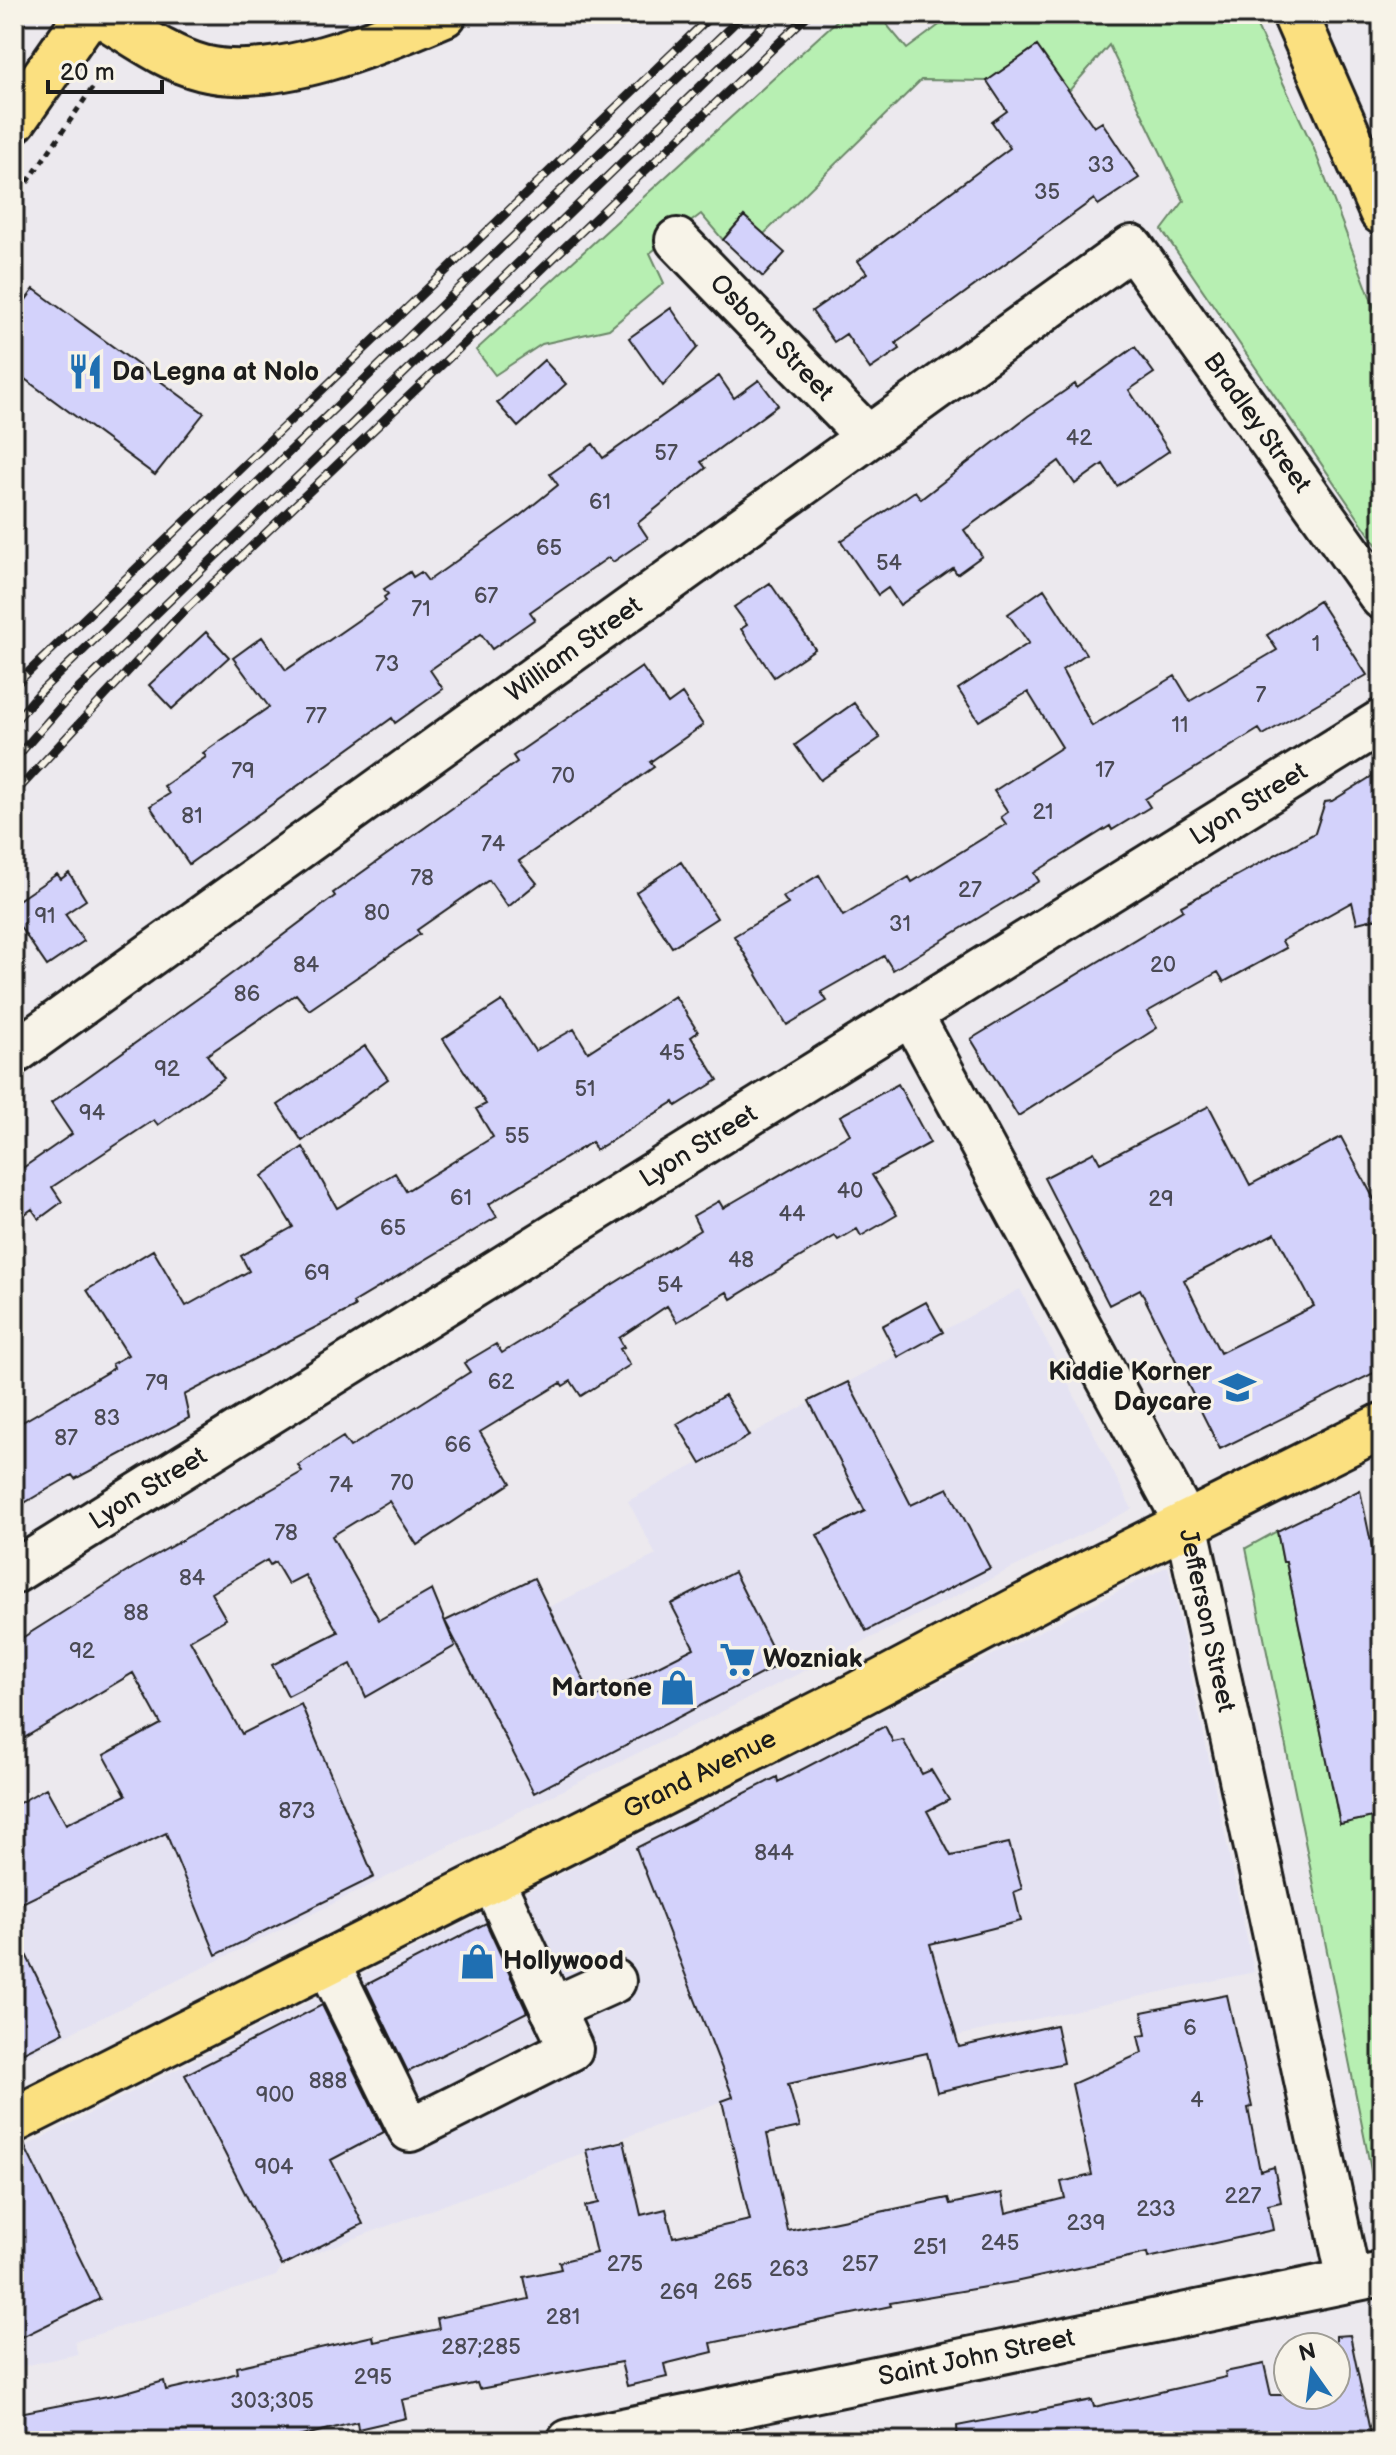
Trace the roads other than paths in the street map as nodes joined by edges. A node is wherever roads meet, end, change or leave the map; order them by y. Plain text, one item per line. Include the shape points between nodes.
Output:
1 (88, 14) edge
2 (101, 14) edge
3 (444, 14) edge
4 (1295, 14) edge
5 (14, 120) edge
6 (1382, 212) edge
7 (677, 240) dead end
8 (1132, 247) joint
9 (866, 435) junction
10 (1382, 598) edge
11 (1382, 721) edge
12 (912, 1016) junction
13 (14, 1053) edge
14 (1382, 1426) edge
15 (1186, 1523) junction
16 (14, 1572) edge
17 (492, 1879) junction
18 (327, 1961) junction
19 (614, 1981) dead end
20 (552, 2009) junction
21 (14, 2120) edge
22 (1365, 2277) edge
23 (569, 2441) edge

1 - 5 main road
2 - 3 main road via 200,67 249,72 340,52
4 - 6 main road
7 - 9 street, Osborn Street
8 - 9 street, William Street
8 - 10 street, Bradley Street
9 - 13 street, William Street
11 - 12 street, Lyon Street
12 - 15 street, Jefferson Street
12 - 16 street, Lyon Street
14 - 15 main road, Grand Avenue
15 - 17 main road, Grand Avenue
15 - 22 street, Jefferson Street
17 - 18 main road, Grand Avenue
17 - 20 street
18 - 20 street via 410,2130 571,2049
18 - 21 main road, Grand Avenue
19 - 20 street
22 - 23 street, Saint John Street

